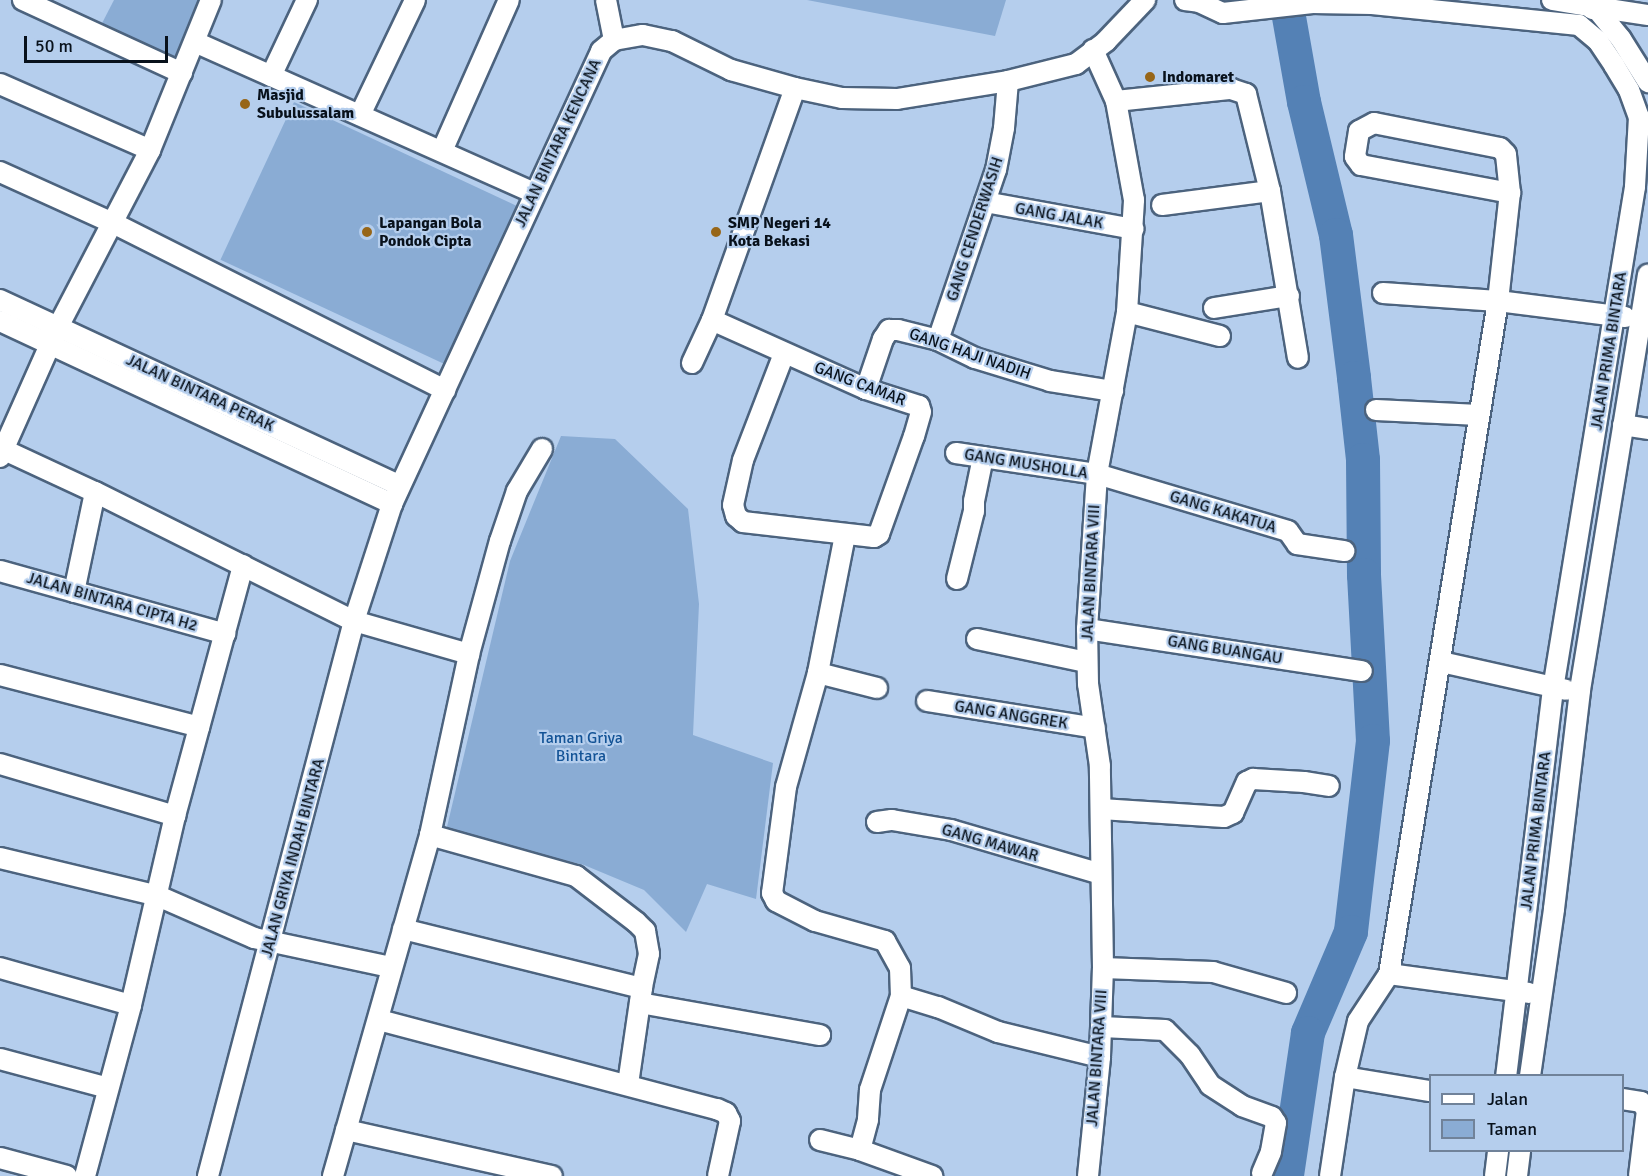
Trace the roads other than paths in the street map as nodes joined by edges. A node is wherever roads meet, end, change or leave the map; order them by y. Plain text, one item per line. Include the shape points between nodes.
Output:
1 (23, 0) edge
2 (211, 0) edge
3 (306, 0) edge
4 (415, 0) edge
5 (509, 0) edge
6 (606, 0) edge
7 (1145, 0) edge
8 (1552, 0) edge
9 (1196, 1) edge
10 (1372, 2) edge
11 (1595, 7) junction
12 (1648, 15) edge
13 (1579, 25) junction
14 (614, 40) junction
15 (195, 42) junction
16 (1094, 50) junction
17 (182, 73) junction
18 (271, 76) junction
19 (1008, 81) junction
20 (1648, 82) edge
21 (0, 84) edge
22 (795, 88) junction
23 (1116, 101) junction
24 (360, 115) junction
25 (1644, 115) edge
26 (150, 150) junction
27 (442, 151) junction
28 (0, 172) edge
29 (1270, 191) junction
30 (534, 193) junction
31 (1510, 193) junction
32 (985, 202) junction
33 (1162, 205) dead end
34 (113, 223) junction
35 (1134, 229) junction
36 (1648, 275) edge
37 (1383, 293) dead end
38 (1289, 296) junction
39 (0, 300) edge
40 (1498, 301) junction
41 (1214, 308) dead end
42 (1127, 312) junction
43 (1614, 316) junction
44 (711, 320) junction
45 (1645, 320) edge
46 (0, 321) edge
47 (53, 335) junction
48 (1220, 336) dead end
49 (938, 339) junction
50 (784, 354) junction
51 (1298, 358) dead end
52 (692, 363) dead end
53 (866, 389) junction
54 (445, 390) junction
55 (1113, 391) junction
56 (207, 407) junction
57 (1376, 410) dead end
58 (1479, 415) junction
59 (1623, 425) junction
60 (1648, 429) edge
61 (542, 449) dead end
62 (1, 451) edge
63 (956, 453) dead end
64 (983, 457) junction
65 (1097, 474) junction
66 (399, 485) junction
67 (95, 492) junction
68 (392, 504) junction
69 (845, 535) junction
70 (380, 542) joint
71 (1344, 551) dead end
72 (243, 565) junction
73 (0, 571) edge
74 (957, 579) dead end
75 (74, 592) junction
76 (354, 621) junction
77 (1087, 629) junction
78 (225, 634) junction
79 (977, 639) dead end
80 (469, 654) junction
81 (1086, 662) junction
82 (1441, 662) junction
83 (1362, 671) dead end
84 (818, 673) junction
85 (0, 675) edge
86 (877, 688) dead end
87 (1553, 689) junction
88 (1580, 690) junction
89 (927, 701) dead end
90 (199, 727) junction
91 (1095, 728) junction
92 (0, 764) edge
93 (1329, 786) dead end
94 (1101, 809) junction
95 (175, 816) junction
96 (877, 822) dead end
97 (430, 835) junction
98 (0, 858) edge
99 (1101, 874) junction
100 (158, 896) junction
101 (403, 929) junction
102 (271, 942) junction
103 (391, 967) junction
104 (0, 968) edge
105 (1103, 968) junction
106 (1389, 974) junction
107 (1286, 993) dead end
108 (1516, 993) junction
109 (1542, 994) junction
110 (641, 996) junction
111 (902, 996) junction
112 (131, 1005) junction
113 (380, 1020) junction
114 (1102, 1027) junction
115 (820, 1035) dead end
116 (1100, 1057) junction
117 (0, 1059) edge
118 (1506, 1074) edge
119 (1530, 1074) edge
120 (1345, 1077) junction
121 (628, 1084) junction
122 (108, 1088) junction
123 (1429, 1091) edge
124 (1624, 1099) edge
125 (346, 1130) junction
126 (820, 1140) dead end
127 (860, 1150) junction
128 (1498, 1152) edge
129 (1520, 1152) edge
130 (0, 1158) edge
131 (1262, 1173) dead end
132 (67, 1176) edge
133 (86, 1176) edge
134 (208, 1176) edge
135 (333, 1176) edge
136 (552, 1176) edge
137 (718, 1176) edge
138 (932, 1176) edge
139 (1088, 1176) edge
140 (1330, 1176) edge
141 (1495, 1176) edge
142 (1517, 1176) edge
143 (1639, 1176) edge

1 - 17 street
2 - 15 street
3 - 18 street
4 - 24 street
5 - 27 street
6 - 14 street
7 - 16 street
8 - 11 street
9 - 10 street via 1223,13 1312,3
10 - 13 street
11 - 12 street
11 - 13 street
11 - 20 street
13 - 25 street, JALAN PRIMA BINTARA via 1598,41
14 - 22 street via 643,35 672,41 731,70
14 - 30 street, JALAN BINTARA KENCANA via 601,51
15 - 17 street
15 - 18 street
16 - 19 street via 1076,64
16 - 23 street, JALAN BINTARA VIII
17 - 26 street
18 - 24 street
19 - 22 street via 897,99 842,98
19 - 32 street, GANG CENDERWASIH via 1002,148
21 - 26 street
22 - 44 street
23 - 29 street via 1242,91 1248,99
23 - 35 street, JALAN BINTARA VIII via 1131,171
24 - 27 street
25 - 43 street, JALAN PRIMA BINTARA
26 - 34 street
27 - 30 street
28 - 34 street
29 - 33 street
29 - 38 street
30 - 54 street, JALAN BINTARA KENCANA
31 - 31 street via 1366,167 1355,157 1359,131 1374,123 1500,148 1506,154
31 - 40 street
32 - 35 street, GANG JALAK
32 - 49 street, GANG CENDERWASIH
34 - 47 street
34 - 54 street
35 - 42 street, JALAN BINTARA VIII
36 - 45 street, JALAN PRIMA BINTARA
37 - 40 street
38 - 41 street
38 - 51 street
39 - 47 street, JALAN BINTARA PERAK
40 - 43 street
40 - 58 street
42 - 48 street
42 - 55 street, JALAN BINTARA VIII
43 - 45 street
43 - 87 street, JALAN PRIMA BINTARA
44 - 50 street, GANG CAMAR
44 - 52 street
45 - 59 street, JALAN PRIMA BINTARA
46 - 47 street, JALAN BINTARA PERAK
47 - 56 street, JALAN BINTARA PERAK
47 - 62 street
49 - 53 street, GANG HAJI NADIH via 889,330
49 - 55 street, GANG HAJI NADIH via 975,358 1050,381
50 - 53 street, GANG CAMAR
50 - 69 street via 743,460 733,505 736,516 743,522
53 - 69 street, GANG CAMAR via 919,406 921,412 879,534
54 - 66 street, JALAN BINTARA KENCANA
55 - 65 street, JALAN BINTARA VIII
56 - 66 street, JALAN BINTARA PERAK
56 - 68 street, JALAN BINTARA PERAK
57 - 58 street
58 - 82 street
59 - 60 street
59 - 88 street, JALAN PRIMA BINTARA
61 - 80 street via 507,515
62 - 67 street
63 - 64 street, GANG MUSHOLLA
64 - 65 street, GANG MUSHOLLA
64 - 74 street
65 - 71 street, GANG KAKATUA via 1288,531 1298,544
65 - 77 street, JALAN BINTARA VIII
66 - 68 street, JALAN BINTARA KENCANA
67 - 72 street
67 - 75 street
68 - 70 street, JALAN BINTARA KENCANA
69 - 84 street
70 - 76 street, JALAN GRIYA INDAH BINTARA
72 - 76 street
72 - 78 street
73 - 75 street, JALAN BINTARA CIPTA H2
75 - 78 street, JALAN BINTARA CIPTA H2
76 - 80 street
76 - 102 street, JALAN GRIYA INDAH BINTARA
77 - 81 street, JALAN BINTARA VIII
77 - 83 street, GANG BUANGAU
78 - 90 street
79 - 81 street
80 - 97 street
81 - 91 street, JALAN BINTARA VIII
82 - 87 street
82 - 106 street
84 - 86 street
84 - 111 street via 786,787 772,893 776,901 816,921 885,941 900,968
85 - 90 street
87 - 88 street
87 - 108 street, JALAN PRIMA BINTARA
88 - 109 street, JALAN PRIMA BINTARA
89 - 91 street, GANG ANGGREK
90 - 95 street
91 - 94 street, JALAN BINTARA VIII
92 - 95 street
93 - 94 street via 1253,779 1247,782 1233,813 1224,817
94 - 99 street, JALAN BINTARA VIII
95 - 100 street
96 - 99 street, GANG MAWAR via 892,820 951,830
97 - 101 street
97 - 110 street via 559,870 591,885 645,932 649,954
98 - 100 street
99 - 105 street, JALAN BINTARA VIII
100 - 102 street
100 - 112 street
101 - 103 street
101 - 110 street
102 - 103 street
102 - 134 street, JALAN GRIYA INDAH BINTARA
103 - 113 street
104 - 112 street
105 - 107 street via 1213,972
105 - 114 street, JALAN BINTARA VIII
106 - 108 street
106 - 120 street via 1358,1022
108 - 109 street
108 - 118 street, JALAN PRIMA BINTARA
109 - 119 street, JALAN PRIMA BINTARA
110 - 115 street
110 - 121 street
111 - 116 street via 998,1032
111 - 127 street via 870,1090
112 - 122 street
113 - 121 street
113 - 125 street
114 - 116 street, JALAN BINTARA VIII
114 - 131 street via 1165,1030 1190,1055 1210,1084 1242,1106 1272,1116 1276,1124
116 - 139 street, JALAN BINTARA VIII
117 - 122 street
120 - 123 street
120 - 140 street
121 - 137 street via 726,1113 730,1121
122 - 133 street
124 - 143 street via 1641,1102 1647,1110
125 - 135 street
125 - 136 street
126 - 127 street
127 - 138 street
128 - 141 street
129 - 142 street
130 - 132 street

